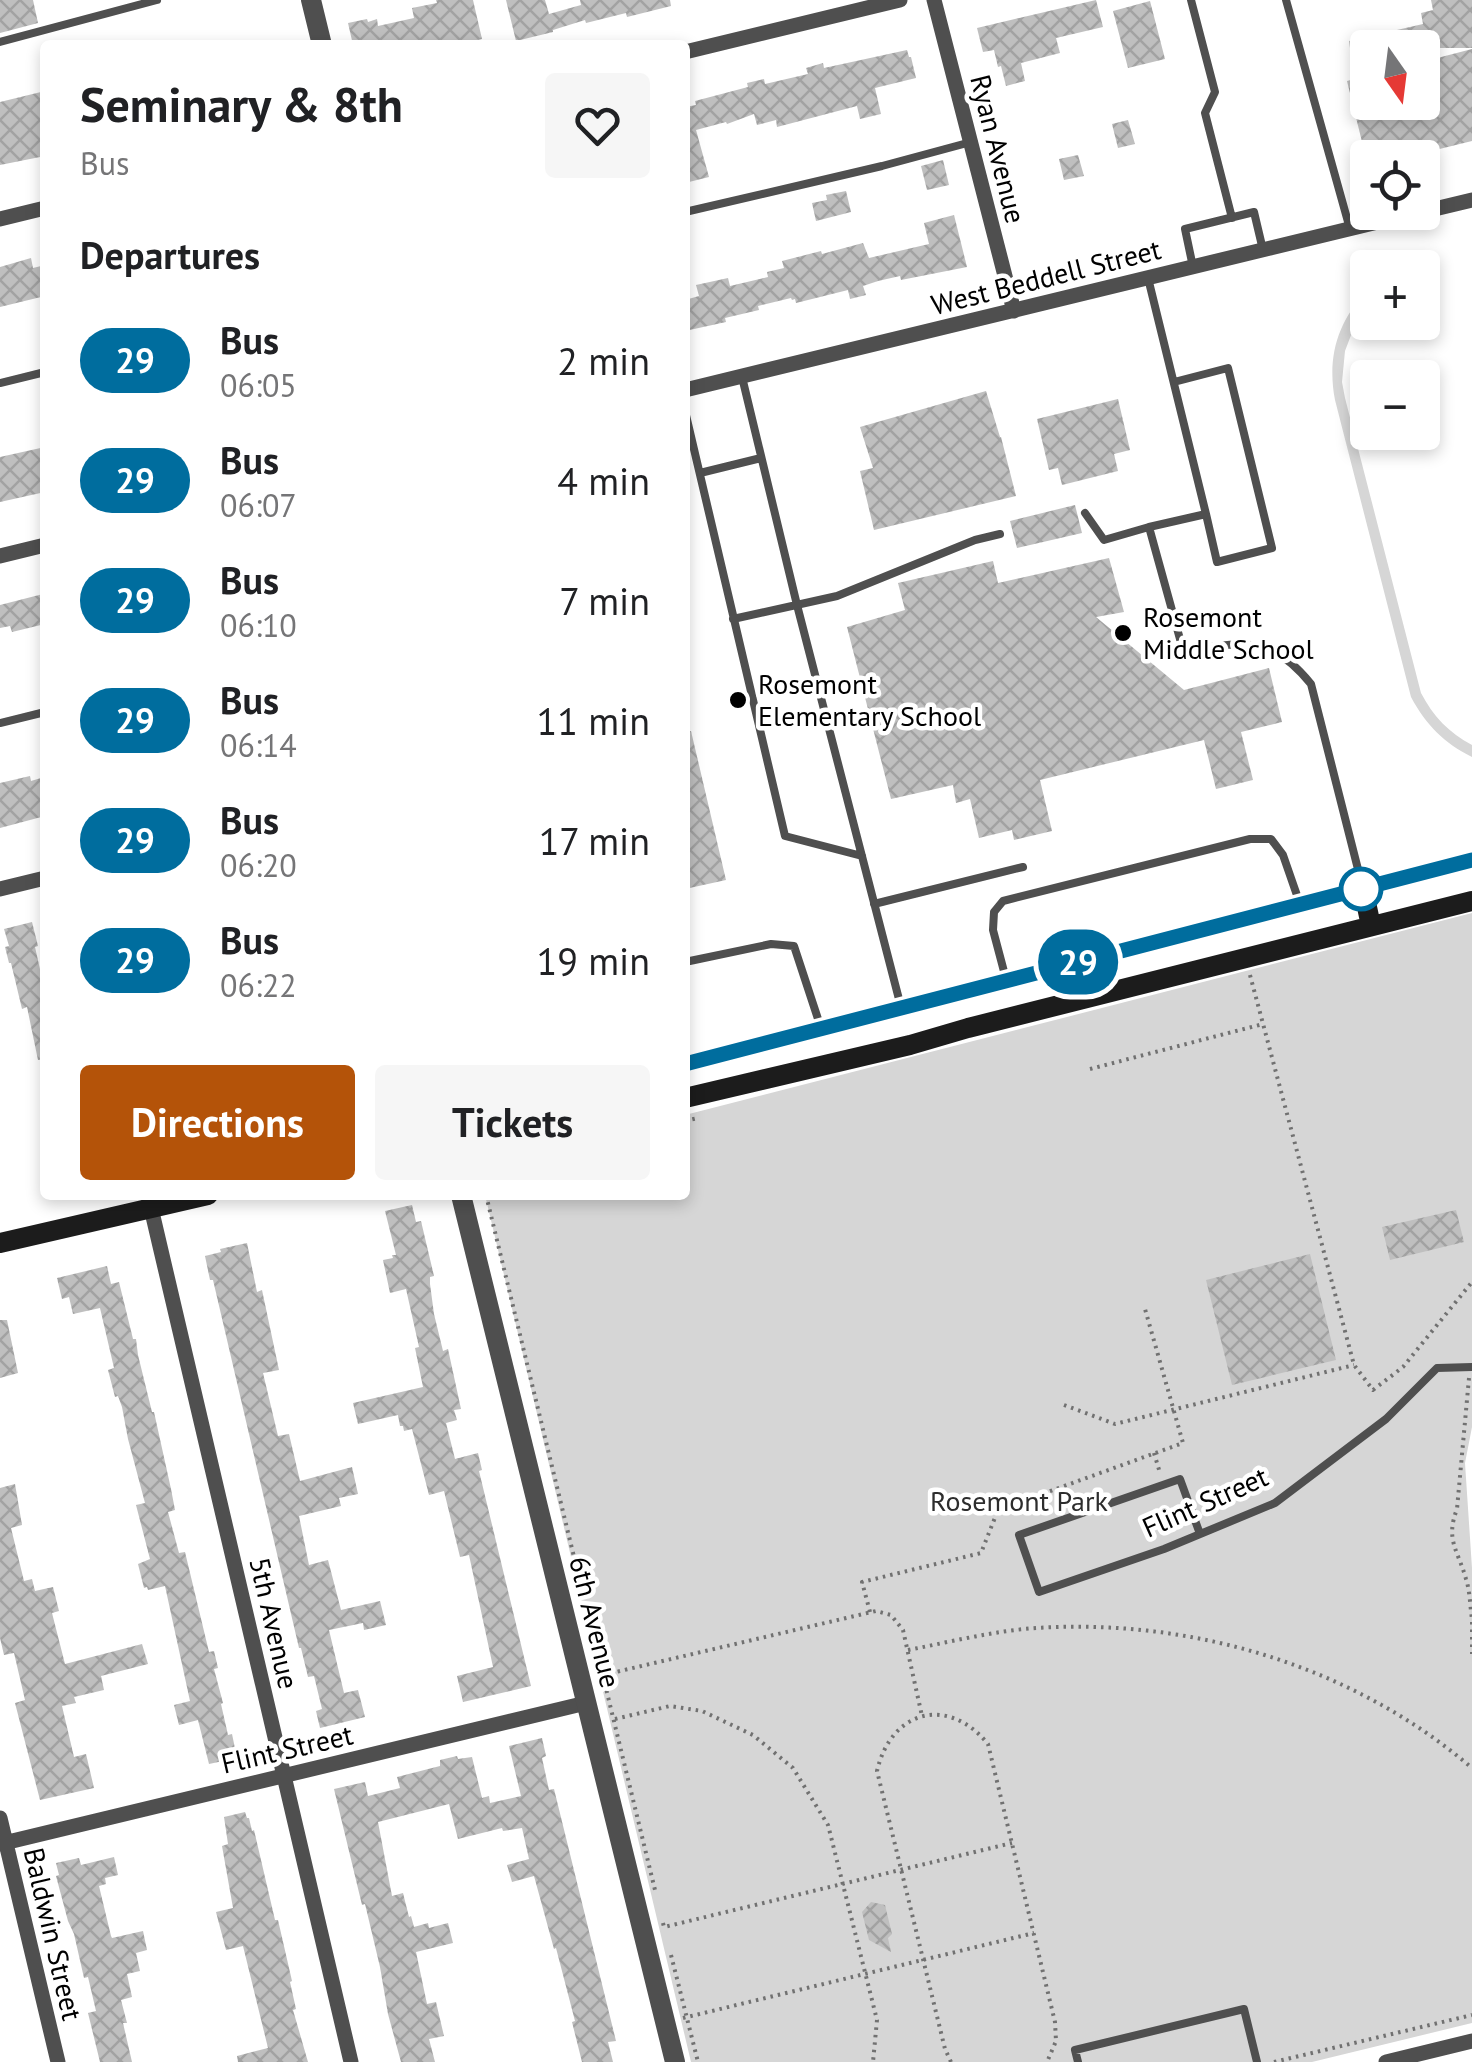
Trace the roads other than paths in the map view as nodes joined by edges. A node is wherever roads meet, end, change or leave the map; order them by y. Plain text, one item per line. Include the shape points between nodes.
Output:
1 (156, 0) edge
2 (311, 0) edge
3 (900, 0) edge
4 (934, 0) edge
5 (1191, 0) edge
6 (1286, 0) edge
7 (321, 40) edge
8 (0, 42) edge
9 (690, 51) edge
10 (971, 142) junction
11 (1472, 200) edge
12 (1440, 208) edge
13 (40, 209) edge
14 (690, 211) edge
15 (1232, 218) junction
16 (0, 219) edge
17 (1350, 229) joint
18 (1263, 250) junction
19 (1194, 267) junction
20 (1148, 278) junction
21 (1014, 311) junction
22 (40, 373) edge
23 (742, 376) junction
24 (1174, 382) junction
25 (0, 383) edge
26 (690, 389) edge
27 (690, 432) edge
28 (761, 458) junction
29 (700, 473) junction
30 (1085, 512) dead end
31 (1206, 514) junction
32 (1148, 528) junction
33 (1000, 534) dead end
34 (40, 546) edge
35 (0, 556) edge
36 (798, 605) junction
37 (733, 619) junction
38 (40, 713) edge
39 (0, 723) edge
40 (862, 856) junction
41 (1472, 860) edge
42 (1023, 867) dead end
43 (40, 879) edge
44 (1363, 888) junction
45 (0, 890) edge
46 (1472, 901) edge
47 (874, 904) junction
48 (1300, 904) junction
49 (1371, 926) junction
50 (690, 961) edge
51 (1006, 981) junction
52 (901, 1008) junction
53 (821, 1029) junction
54 (910, 1044) junction
55 (690, 1063) edge
56 (690, 1097) edge
57 (462, 1200) edge
58 (149, 1201) edge
59 (0, 1244) edge
60 (1471, 1367) edge
61 (1200, 1534) junction
62 (589, 1714) junction
63 (284, 1776) junction
64 (0, 1818) edge
65 (3, 1843) edge
66 (1472, 2041) edge
67 (58, 2062) edge
68 (351, 2062) edge
69 (674, 2062) edge
70 (1078, 2062) edge
71 (1257, 2062) edge
72 (1386, 2062) edge

1 - 8 lane
2 - 7 street
3 - 9 street
4 - 10 street, Ryan Avenue
5 - 15 lane via 1214,92 1205,113
6 - 17 lane
10 - 14 lane
10 - 21 street, Ryan Avenue
11 - 12 street, West Beddell Street
13 - 16 street
15 - 18 lane via 1254,212
15 - 19 lane via 1184,229
17 - 18 street, West Beddell Street
18 - 19 street, West Beddell Street
19 - 20 street, West Beddell Street
20 - 21 street, West Beddell Street
20 - 24 lane
21 - 23 street, West Beddell Street
22 - 25 lane
23 - 26 street, West Beddell Street
23 - 28 lane
24 - 31 lane
24 - 31 lane via 1228,368 1272,548 1218,562
27 - 29 lane
28 - 29 lane
28 - 36 lane
29 - 37 lane
30 - 32 lane via 1104,540
31 - 32 lane
32 - 44 lane via 1182,650 1250,643 1274,649 1311,684
33 - 36 lane
34 - 35 street
36 - 37 lane
36 - 40 lane
37 - 40 lane via 785,836
38 - 39 lane
40 - 47 lane
41 - 44 main road
42 - 47 lane
43 - 45 street
44 - 48 main road
44 - 49 main road
46 - 49 main road
47 - 52 lane
48 - 51 main road
48 - 51 lane via 1282,854 1271,840 1250,839 1003,901 994,912 994,930
49 - 54 main road
50 - 53 lane via 770,944 794,946
51 - 52 main road
52 - 53 main road
52 - 54 main road
53 - 55 main road
54 - 56 main road
57 - 62 street, 6th Avenue
58 - 59 main road
58 - 63 street, 5th Avenue
60 - 61 lane, Flint Street via 1437,1368 1386,1419 1275,1502
61 - 61 lane, Flint Street via 1180,1479 1019,1535 1038,1592
62 - 63 street, Flint Street
62 - 69 street, 6th Avenue
63 - 65 street, Flint Street
63 - 68 street, 5th Avenue
64 - 65 street, Baldwin Street
65 - 67 street, Baldwin Street
66 - 72 street
70 - 71 lane via 1076,2050 1244,2009

